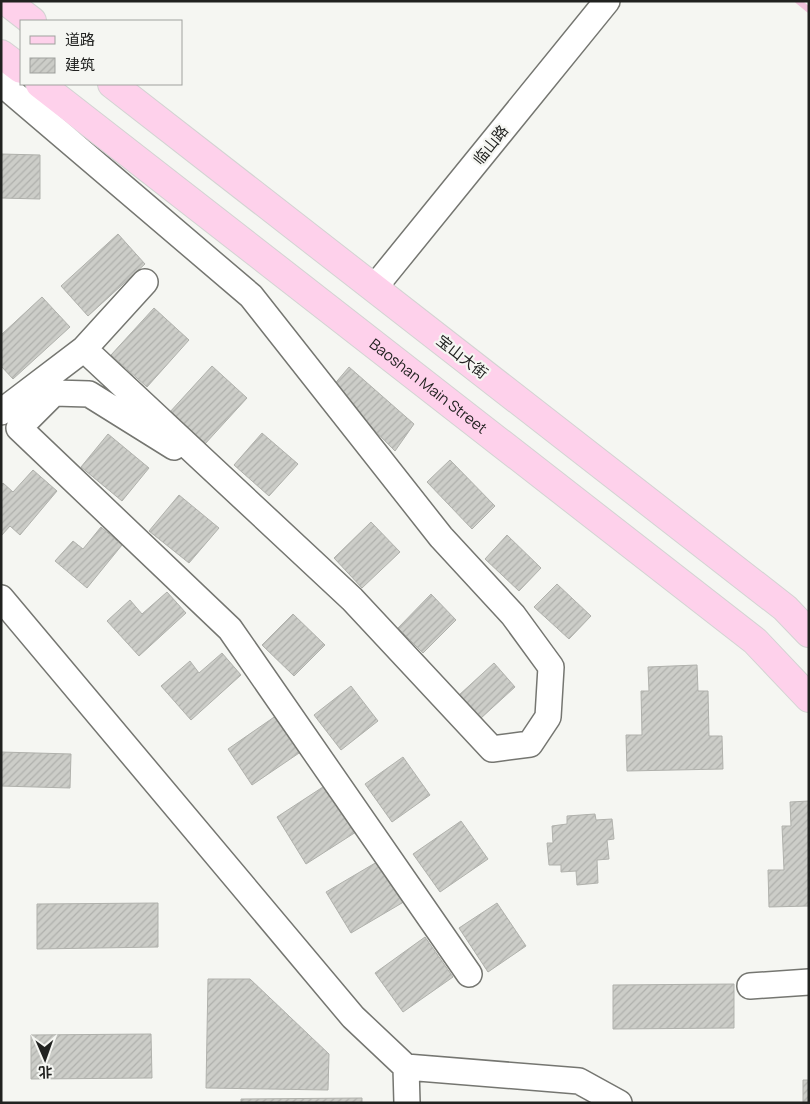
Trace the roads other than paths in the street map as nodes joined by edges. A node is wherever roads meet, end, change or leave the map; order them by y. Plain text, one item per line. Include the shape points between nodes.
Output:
1 (6, 1) edge
2 (608, 1) edge
3 (31, 20) edge
4 (1, 54) edge
5 (20, 68) edge
6 (1, 83) edge
7 (41, 85) edge
8 (113, 85) edge
9 (145, 282) dead end
10 (374, 288) junction
11 (84, 349) junction
12 (1, 412) edge
13 (225, 479) junction
14 (1, 598) edge
15 (809, 633) edge
16 (809, 698) edge
17 (469, 974) dead end
18 (809, 982) edge
19 (750, 986) dead end
20 (406, 1067) junction
21 (579, 1092) edge
22 (406, 1103) edge
23 (618, 1103) edge

1 - 3 main road
2 - 10 street, 临山路
4 - 5 main road
6 - 13 street via 250,296 441,537 513,615 550,667 548,717 530,744 492,749 352,599
7 - 16 main road, Baoshan Main Street via 755,641
8 - 10 main road, 宝山大街
9 - 11 street
10 - 15 main road, 宝山大街 via 785,608
11 - 12 street
11 - 13 street
13 - 17 street via 89,394 54,394 19,428 230,629
14 - 20 street via 353,1017
18 - 19 street
20 - 21 street
20 - 22 street
21 - 23 street

